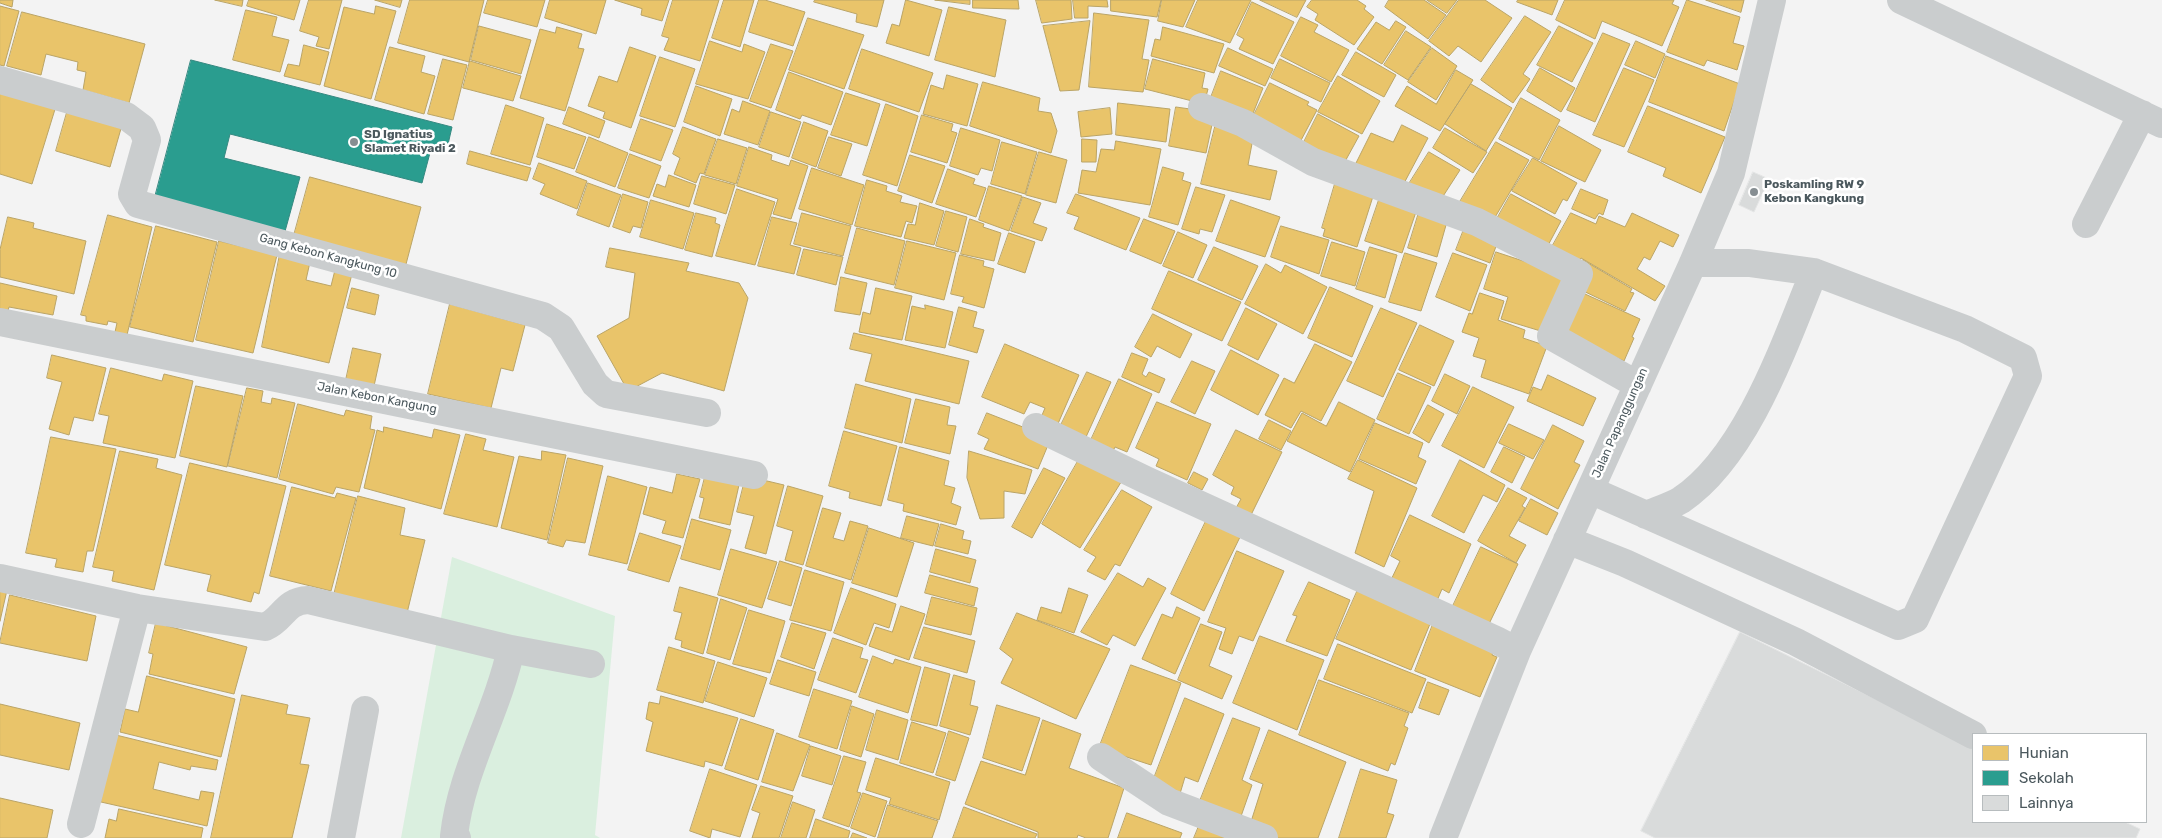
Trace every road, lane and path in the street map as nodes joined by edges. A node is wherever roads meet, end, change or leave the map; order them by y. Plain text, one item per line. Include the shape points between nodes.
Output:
1 (1772, 0) edge
2 (1901, 0) edge
3 (0, 80) edge
4 (1202, 107) dead end
5 (2152, 119) edge
6 (2086, 224) dead end
7 (1693, 263) junction
8 (1814, 272) junction
9 (0, 322) edge
10 (1638, 384) junction
11 (707, 413) dead end
12 (1036, 426) dead end
13 (754, 475) dead end
14 (1590, 490) junction
15 (1646, 515) junction
16 (1567, 540) junction
17 (0, 578) edge
18 (137, 608) junction
19 (511, 649) junction
20 (1517, 651) junction
21 (590, 664) dead end
22 (366, 710) dead end
23 (1972, 734) edge
24 (1101, 757) dead end
25 (81, 824) dead end
26 (341, 838) edge
27 (457, 838) edge
28 (1264, 838) edge
29 (1443, 838) edge

1 - 7 street, Jalan Papanggungan via 1731,173
2 - 5 street
3 - 11 street, Gang Kebon Kangkung 10 via 126,116 142,128 147,140 132,194 138,204 543,316 561,328 595,384 606,394
4 - 10 street via 1243,123 1313,162 1477,222 1579,274 1551,336
5 - 6 street
7 - 8 street via 1749,263
7 - 10 street, Jalan Papanggungan
8 - 15 street via 1764,392 1735,442 1708,476 1681,500
8 - 15 street via 1965,330 2023,358 2028,376 1915,620 1898,626
9 - 13 street, Jalan Kebon Kangung
10 - 14 street, Jalan Papanggungan
12 - 20 street via 1154,484
14 - 15 street
14 - 16 street, Jalan Papanggungan
16 - 20 street, Jalan Papanggungan
16 - 23 street via 1625,563 1796,642
17 - 18 street
18 - 19 street via 266,627 291,604 308,600
18 - 25 street
19 - 21 street
19 - 27 street via 456,816 454,836
20 - 29 street, Jalan Papanggungan
22 - 26 street
24 - 28 street via 1169,802

